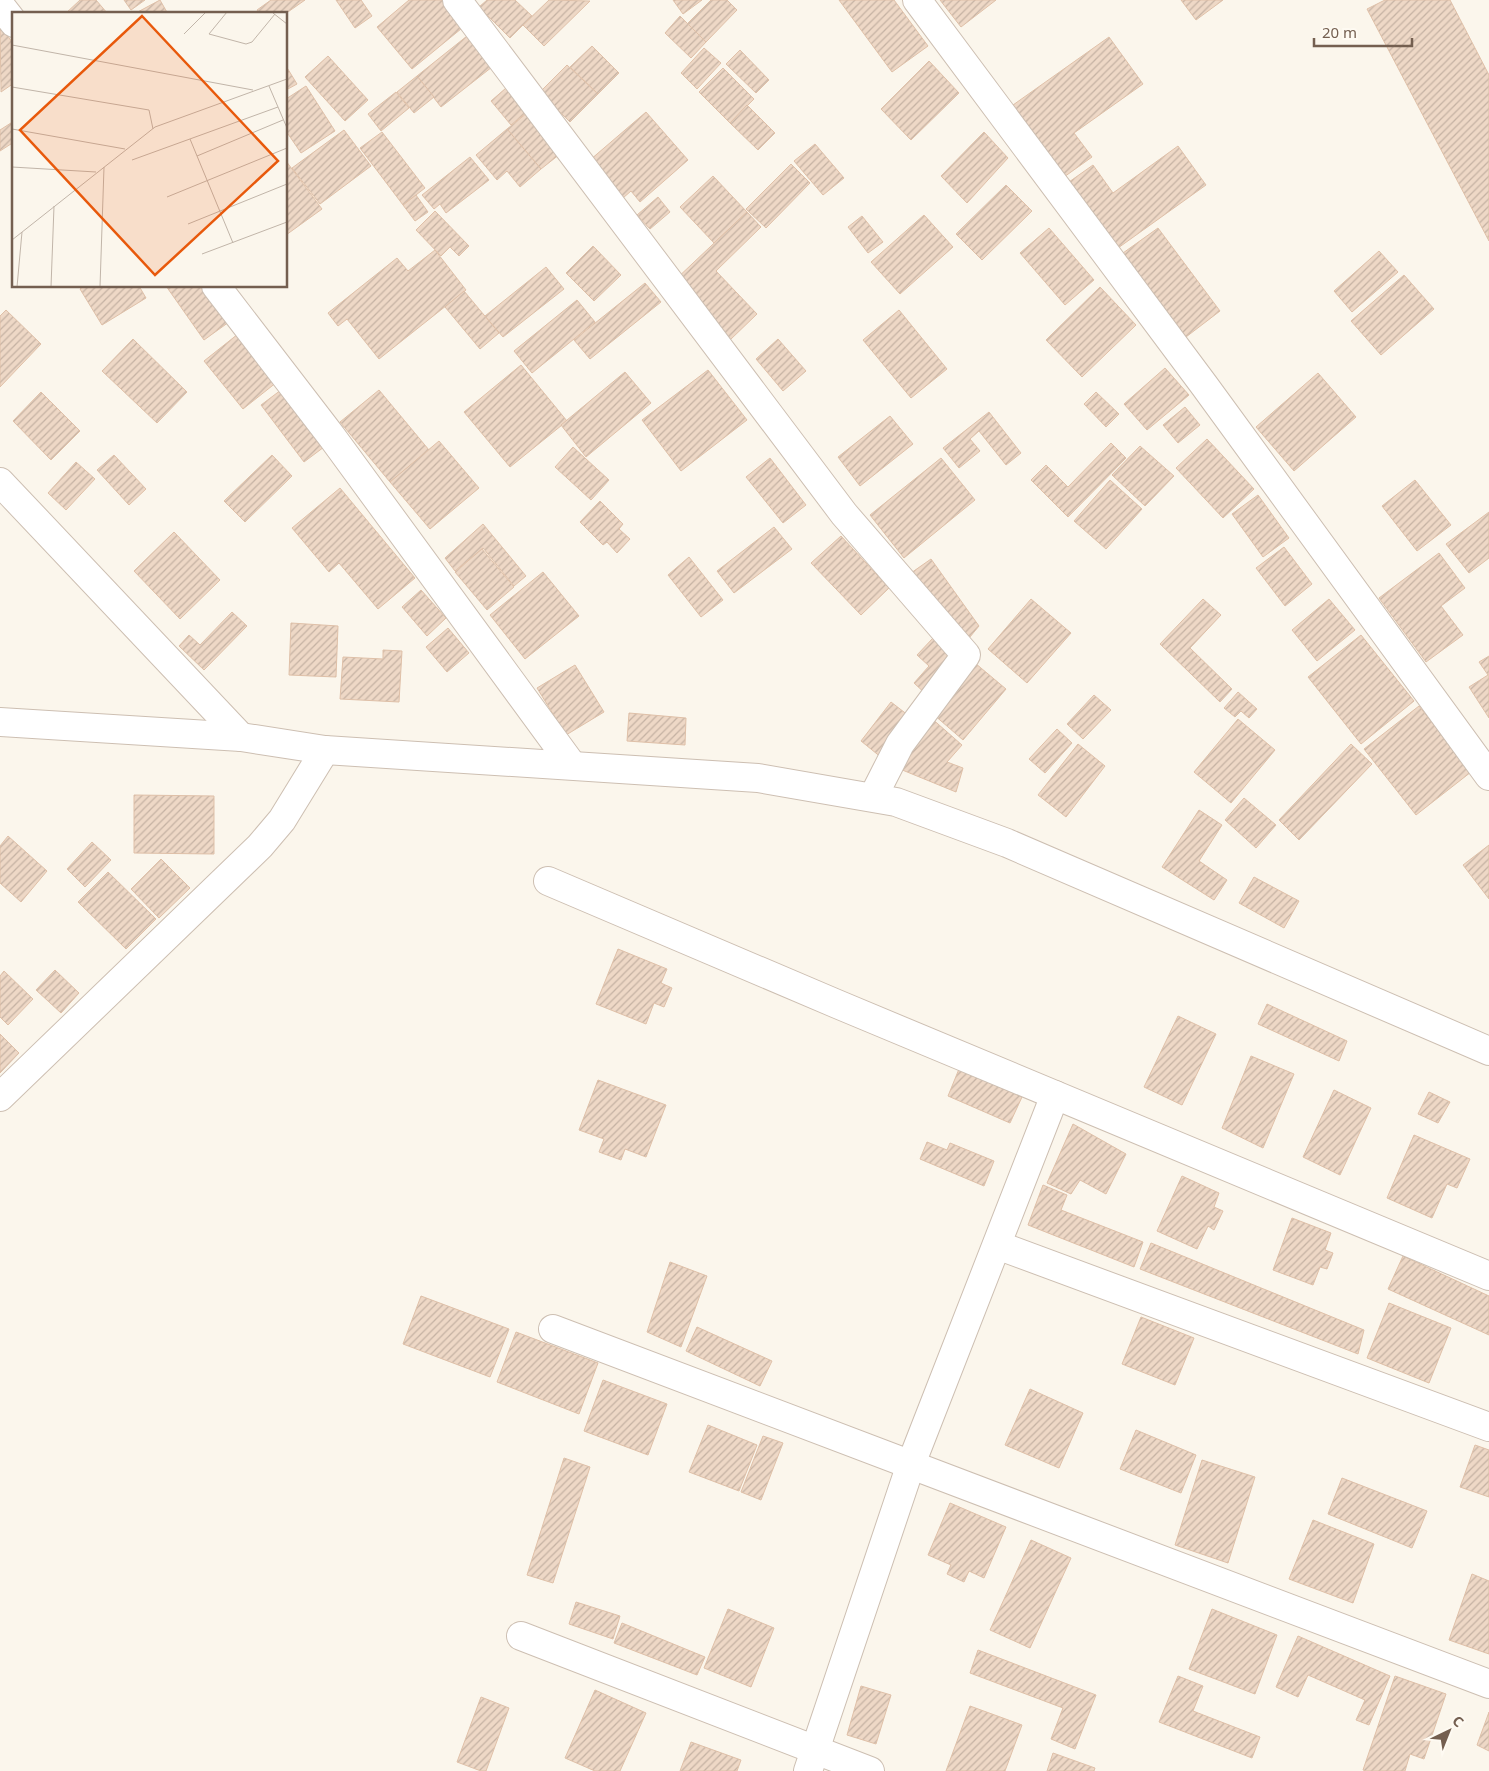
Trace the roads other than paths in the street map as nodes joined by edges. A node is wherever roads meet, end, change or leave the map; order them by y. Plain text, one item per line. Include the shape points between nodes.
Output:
1 (457, 0) edge
2 (917, 0) edge
3 (0, 5) edge
4 (12, 20) edge
5 (218, 288) edge
6 (0, 482) edge
7 (0, 722) edge
8 (241, 737) junction
9 (325, 750) junction
10 (572, 765) junction
11 (1489, 776) edge
12 (873, 797) junction
13 (548, 881) dead end
14 (1489, 1051) edge
15 (1055, 1095) junction
16 (0, 1097) edge
17 (997, 1245) junction
18 (1489, 1276) edge
19 (553, 1329) dead end
20 (1489, 1427) edge
21 (911, 1464) junction
22 (521, 1636) dead end
23 (1489, 1684) edge
24 (812, 1761) edge
25 (870, 1771) edge

1 - 12 street via 844,514 966,655 900,744
2 - 11 street
3 - 4 street
5 - 10 street via 332,437
6 - 8 street
7 - 8 street
8 - 9 street
9 - 10 street
9 - 16 street via 282,820 260,846
10 - 12 street via 758,778
12 - 14 street via 896,802 1007,844
13 - 15 street
15 - 17 street
15 - 18 street
17 - 20 street
17 - 21 street
19 - 21 street
21 - 23 street
21 - 24 street
22 - 24 street
24 - 25 street

